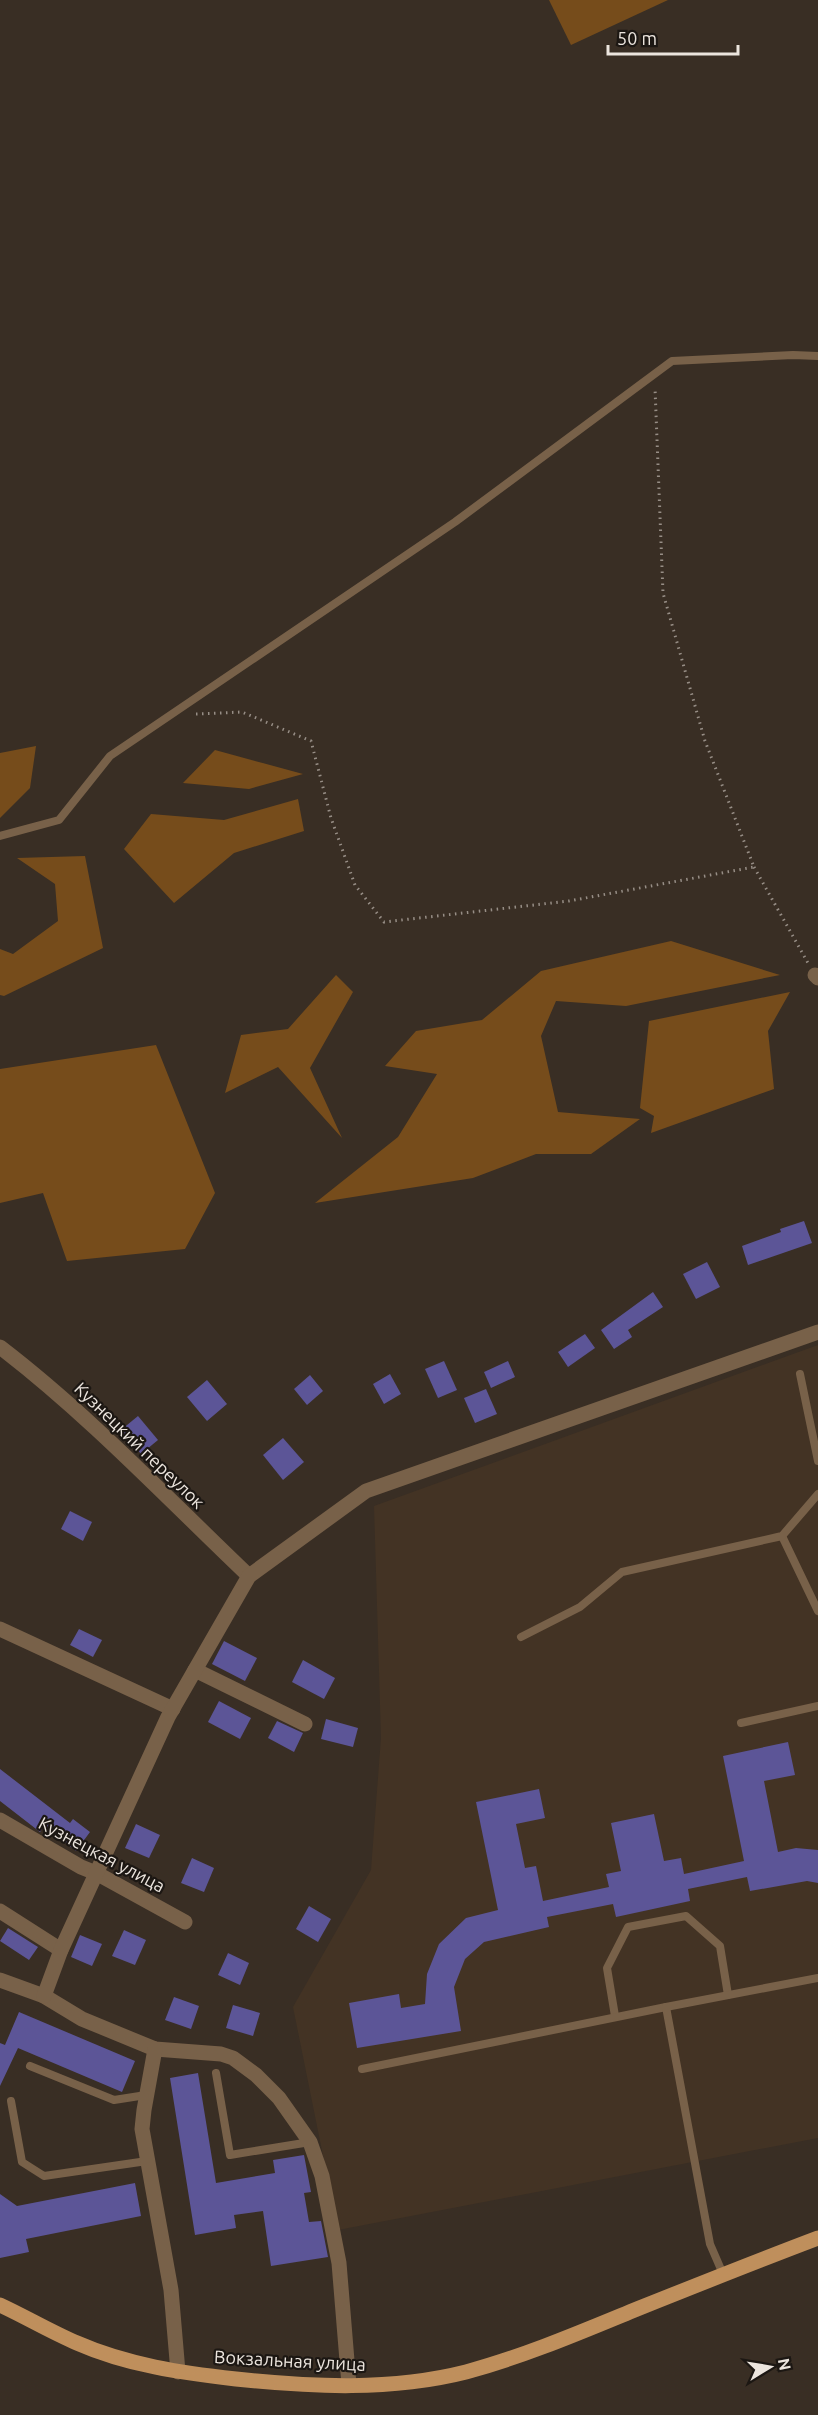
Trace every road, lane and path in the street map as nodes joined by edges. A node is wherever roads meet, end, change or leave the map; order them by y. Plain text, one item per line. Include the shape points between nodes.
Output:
1 (818, 356) edge
2 (655, 374) junction
3 (171, 715) junction
4 (0, 836) edge
5 (754, 867) junction
6 (816, 976) edge
7 (818, 1332) edge
8 (0, 1347) edge
9 (800, 1374) dead end
10 (818, 1461) edge
11 (818, 1494) edge
12 (782, 1536) junction
13 (249, 1576) junction
14 (818, 1611) edge
15 (0, 1629) edge
16 (520, 1637) dead end
17 (195, 1671) junction
18 (818, 1706) edge
19 (173, 1709) junction
20 (741, 1723) dead end
21 (305, 1724) dead end
22 (0, 1820) edge
23 (96, 1872) junction
24 (0, 1911) edge
25 (185, 1922) dead end
26 (61, 1950) junction
27 (818, 1978) edge
28 (0, 1980) edge
29 (728, 1995) junction
30 (44, 1996) junction
31 (666, 2007) junction
32 (615, 2016) junction
33 (155, 2049) junction
34 (30, 2066) dead end
35 (363, 2069) dead end
36 (216, 2073) dead end
37 (146, 2096) junction
38 (10, 2101) dead end
39 (310, 2142) junction
40 (147, 2161) junction
41 (818, 2238) edge
42 (723, 2274) junction
43 (0, 2305) edge
44 (178, 2372) junction
45 (349, 2385) junction

1 - 2 lane via 672,361
2 - 3 lane via 455,522
2 - 5 path via 663,592 705,741
3 - 4 lane via 110,756 59,820
3 - 5 path via 242,712 311,741 331,819 355,885 384,922 569,901
5 - 6 path
7 - 13 street via 366,1491
8 - 13 street, Кузнецкий переулок via 105,1434
9 - 10 lane
11 - 12 lane
12 - 14 lane
12 - 16 lane via 622,1572 580,1607
13 - 17 street
15 - 19 street
17 - 19 street
17 - 21 street
18 - 20 lane
19 - 23 street
22 - 23 street, Кузнецкая улица via 81,1868
23 - 25 street, Кузнецкая улица
23 - 26 street
24 - 26 street
26 - 30 street
27 - 29 lane
28 - 30 street
29 - 31 lane
29 - 32 lane via 720,1946 686,1916 663,1920 628,1927 607,1968
30 - 33 street via 82,2019
31 - 32 lane
31 - 42 lane via 710,2244
32 - 35 lane
33 - 37 street
33 - 39 street via 234,2058 279,2098
34 - 37 lane via 114,2100
36 - 39 lane via 230,2155
37 - 40 street via 142,2129
38 - 40 lane via 22,2162 44,2176
39 - 45 street via 322,2176 339,2263
40 - 44 street via 171,2290
41 - 42 main road, Вокзальная улица
42 - 45 main road, Вокзальная улица via 568,2337 475,2369 431,2379
43 - 44 main road, Вокзальная улица via 78,2343
44 - 45 main road, Вокзальная улица via 268,2382

